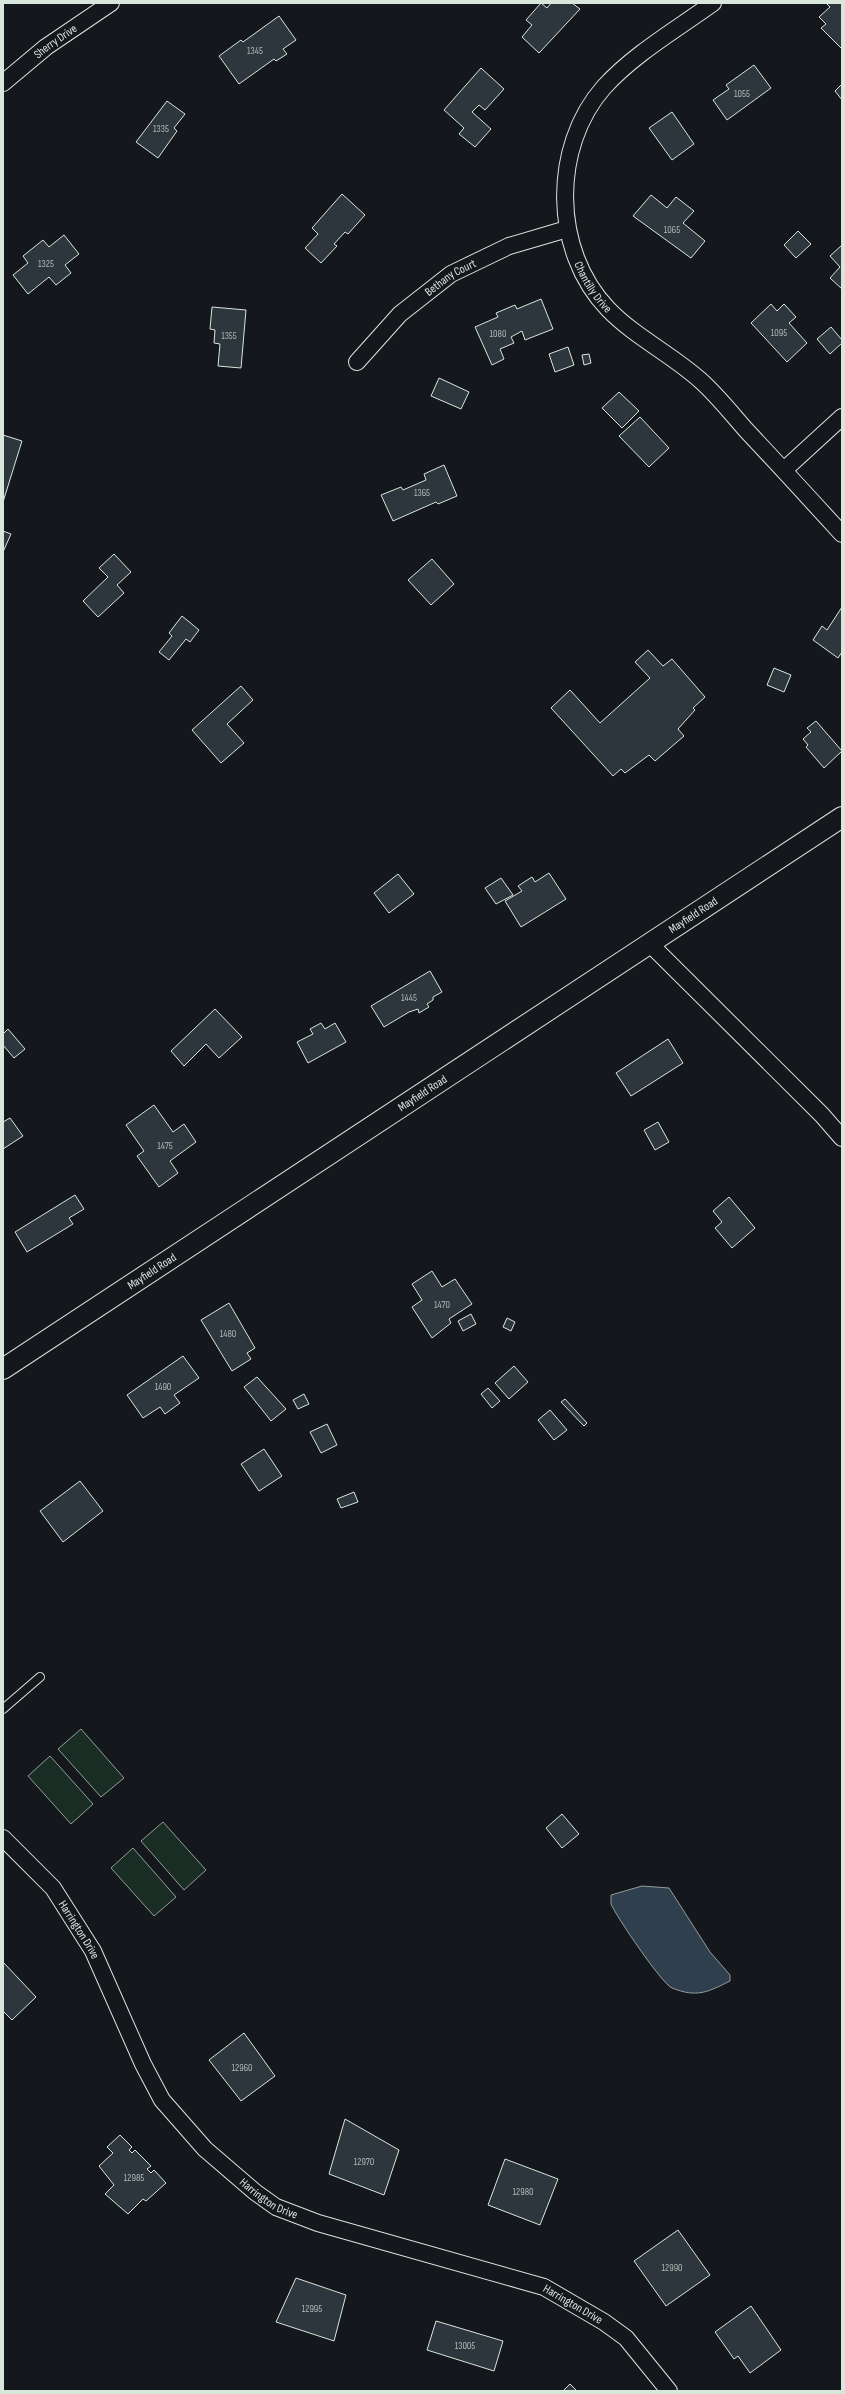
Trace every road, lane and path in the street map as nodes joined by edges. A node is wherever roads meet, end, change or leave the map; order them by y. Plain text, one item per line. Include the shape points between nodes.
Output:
1 (111, 3) edge
2 (713, 3) edge
3 (3, 83) edge
4 (567, 229) junction
5 (357, 362) dead end
6 (842, 417) edge
7 (784, 470) junction
8 (842, 534) edge
9 (842, 817) edge
10 (649, 944) junction
11 (842, 1138) edge
12 (3, 1369) edge
13 (40, 1677) dead end
14 (3, 1709) edge
15 (3, 1838) edge
16 (669, 2391) edge

1 - 3 street, Sherry Drive via 46,47
2 - 4 street, Chantilly Drive via 626,66 603,88 582,120 569,154 564,192
4 - 5 street, Bethany Court via 509,246 451,274 400,314
4 - 7 street, Chantilly Drive via 582,272 606,307 629,328 700,380
6 - 7 street
7 - 8 street, Chantilly Drive
9 - 10 street, Mayfield Road
10 - 11 street via 822,1115
10 - 12 street, Mayfield Road
13 - 14 lane
15 - 16 street, Harrington Drive via 53,1888 93,1951 143,2064 162,2100 205,2149 255,2192 276,2208 318,2223 544,2287 626,2338

